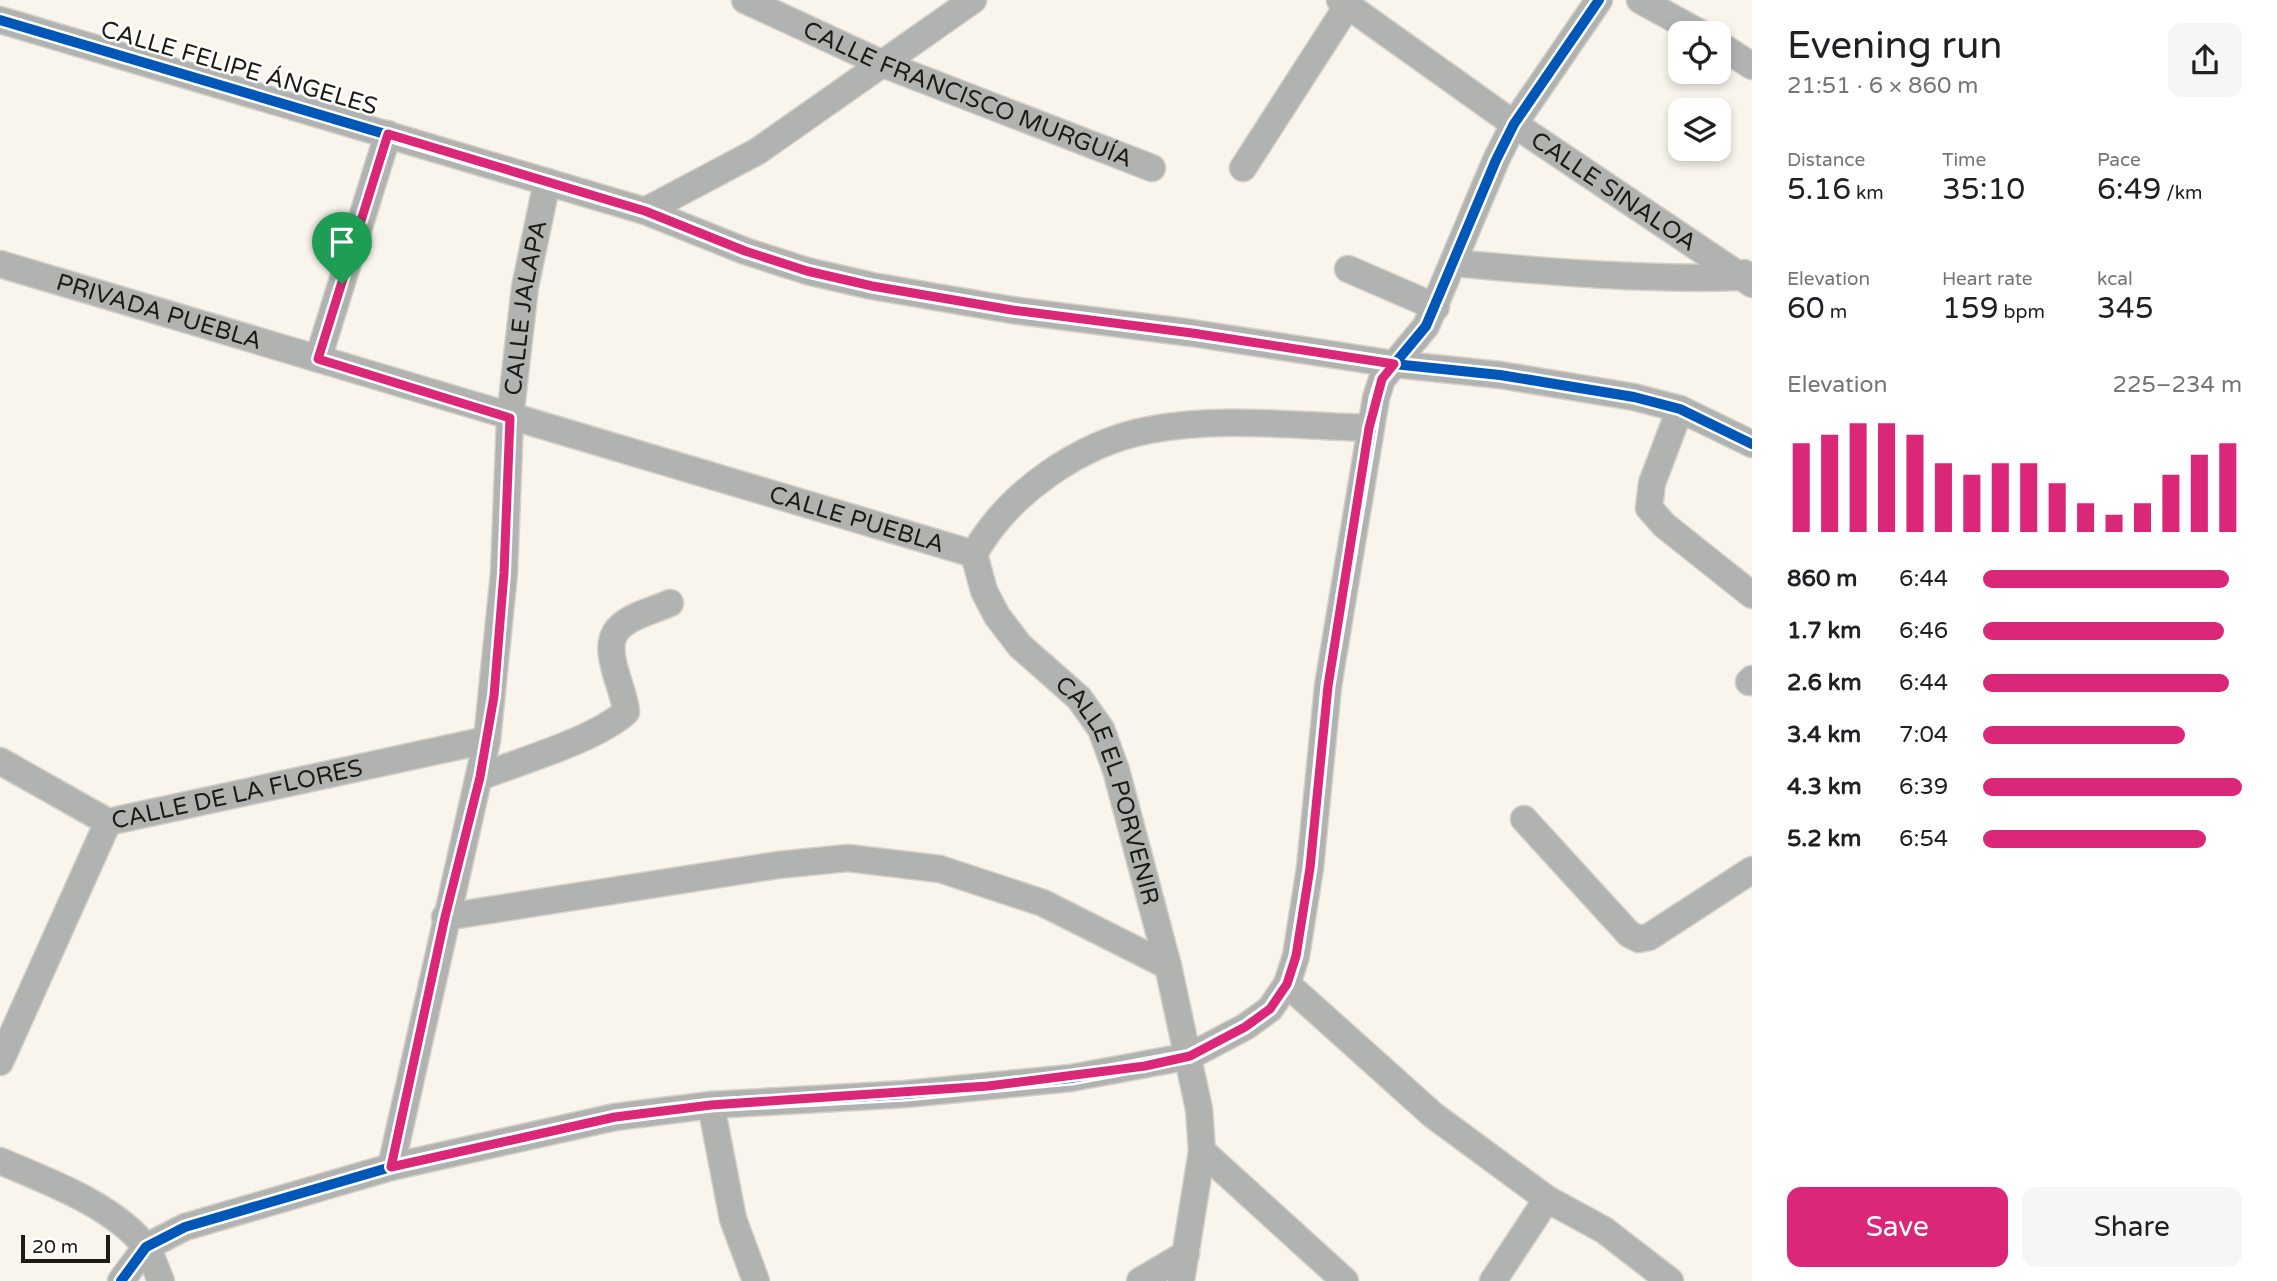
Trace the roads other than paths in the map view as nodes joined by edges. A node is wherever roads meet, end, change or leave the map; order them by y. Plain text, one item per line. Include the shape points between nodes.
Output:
1 (745, 0) edge
2 (973, 0) edge
3 (1599, 0) edge
4 (1640, 0) edge
5 (1355, 5) edge
6 (0, 20) edge
7 (1678, 21) edge
8 (1731, 52) edge
9 (883, 64) junction
10 (1752, 66) edge
11 (1514, 124) junction
12 (388, 134) junction
13 (1153, 168) dead end
14 (1243, 168) dead end
15 (547, 182) junction
16 (645, 211) junction
17 (1454, 263) junction
18 (0, 264) edge
19 (1348, 269) dead end
20 (1748, 275) edge
21 (1436, 307) junction
22 (318, 359) junction
23 (1394, 364) junction
24 (1680, 409) junction
25 (510, 418) junction
26 (1369, 428) junction
27 (1752, 444) edge
28 (974, 554) junction
29 (1752, 595) edge
30 (670, 603) dead end
31 (487, 740) junction
32 (0, 761) edge
33 (480, 777) junction
34 (1524, 819) dead end
35 (108, 822) junction
36 (1752, 870) edge
37 (445, 917) junction
38 (1168, 965) junction
39 (1287, 984) junction
40 (1190, 1056) junction
41 (0, 1062) edge
42 (711, 1105) junction
43 (1202, 1150) junction
44 (0, 1161) edge
45 (391, 1167) junction
46 (1547, 1199) junction
47 (146, 1247) junction
48 (1186, 1254) junction
49 (121, 1281) edge
50 (161, 1281) edge
51 (756, 1281) edge
52 (1140, 1281) edge
53 (1181, 1281) edge
54 (1345, 1281) edge
55 (1493, 1281) edge
56 (1670, 1281) edge

1 - 9 street, CALLE FRANCISCO MURGUÍA
2 - 9 street
3 - 11 street
4 - 7 street
5 - 11 street, CALLE SINALOA
5 - 14 street
6 - 12 street, CALLE FELIPE ÁNGELES
8 - 10 street
9 - 13 street, CALLE FRANCISCO MURGUÍA
9 - 16 street via 758,151
11 - 17 street
11 - 20 street, CALLE SINALOA
12 - 15 street, CALLE FELIPE ÁNGELES
12 - 22 street
15 - 16 street
15 - 25 street, CALLE JALAPA via 525,287
16 - 23 street via 745,251 872,286
17 - 20 street via 1564,273
17 - 21 street
18 - 22 street, PRIVADA PUEBLA
19 - 21 street
21 - 23 street via 1426,327
22 - 25 street, CALLE PUEBLA
23 - 24 street via 1500,375
23 - 26 street via 1382,379
24 - 27 street
24 - 29 street via 1651,483 1649,508
25 - 28 street, CALLE PUEBLA
25 - 31 street, CALLE JALAPA via 504,573
26 - 28 street, CALLE PUEBLA via 1254,425 1147,430 1092,449 1039,481 985,533
26 - 39 street via 1328,686 1310,868
28 - 38 street, CALLE EL PORVENIR via 997,616 1020,646 1079,698 1101,729
30 - 33 street via 619,627 613,638 626,712 588,734
31 - 33 street, CALLE JALAPA
31 - 35 street, CALLE DE LA FLORES
32 - 35 street, CALLE DE LA FLORES
33 - 37 street, CALLE JALAPA
34 - 36 street via 1629,934 1639,939 1649,937
35 - 41 street
37 - 38 street via 848,858 940,869 1043,903
37 - 45 street, CALLE JALAPA
38 - 40 street, CALLE EL PORVENIR
39 - 40 street via 1270,1009
39 - 46 street via 1433,1115
40 - 42 street via 1071,1078 906,1094
40 - 43 street, CALLE EL PORVENIR
42 - 45 street via 615,1117
42 - 51 street via 733,1219
43 - 48 street, CALLE EL PORVENIR
43 - 54 street
44 - 47 street via 106,1213
45 - 47 street via 185,1227
46 - 55 street
46 - 56 street via 1604,1230
47 - 49 street
47 - 50 street
48 - 52 street
48 - 53 street, CALLE EL PORVENIR

